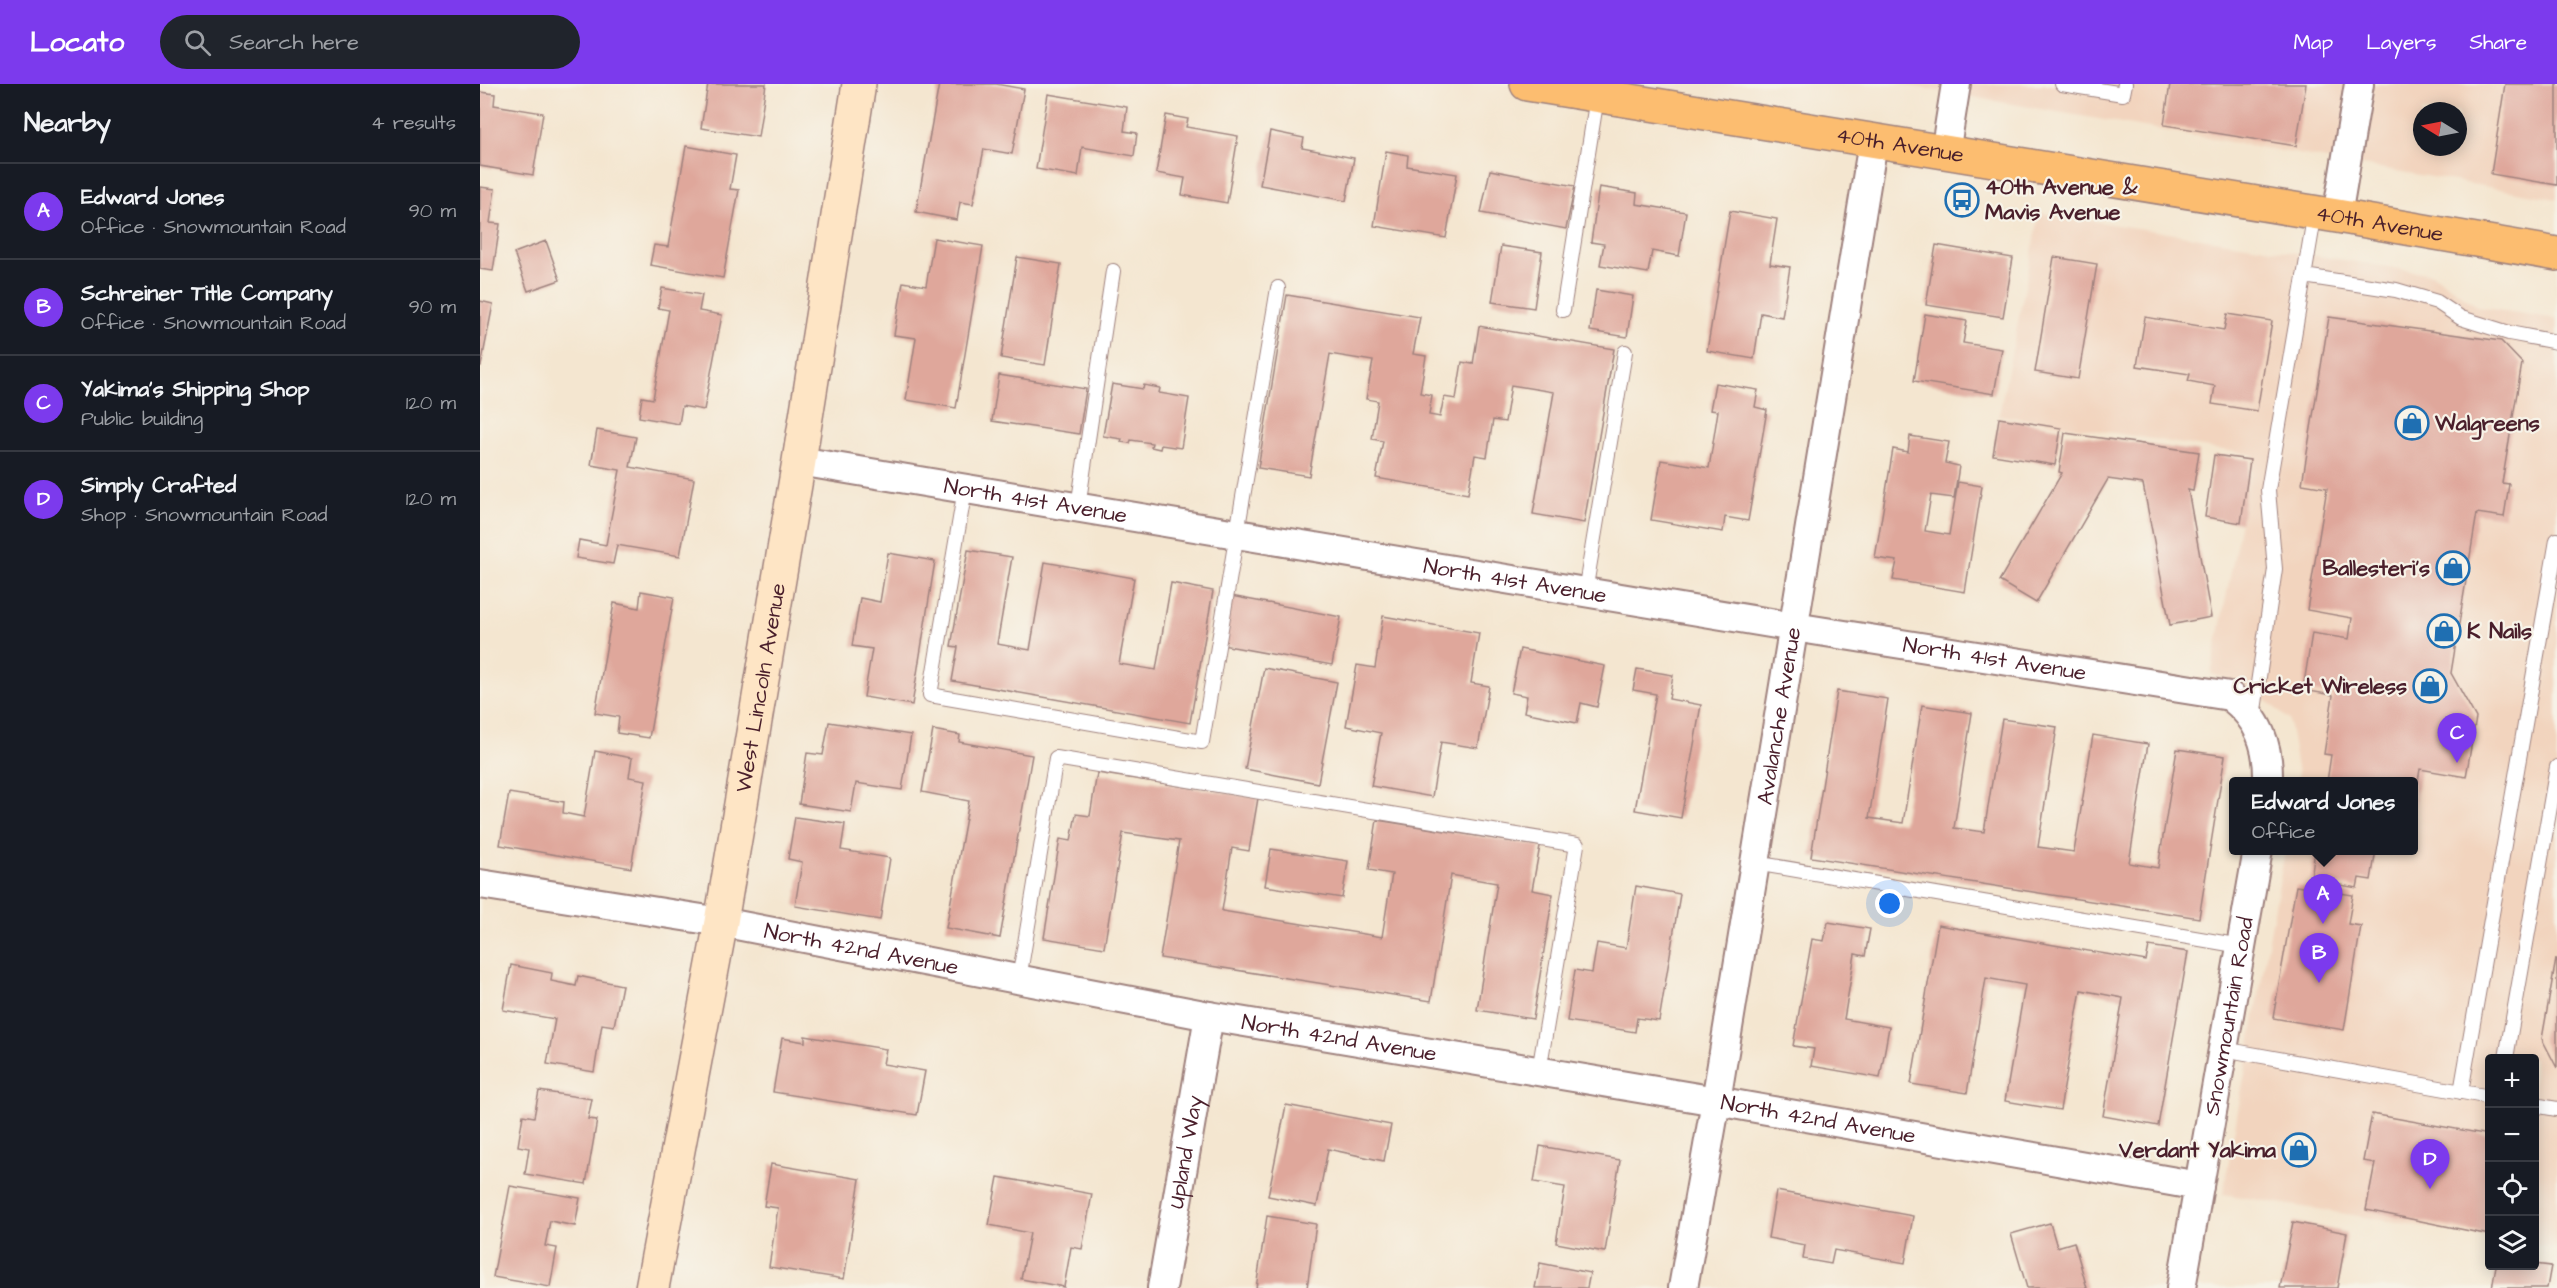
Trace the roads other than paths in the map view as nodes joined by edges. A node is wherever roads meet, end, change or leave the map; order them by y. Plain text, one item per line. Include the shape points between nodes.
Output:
1 (859, 84) edge
2 (1956, 84) edge
3 (2062, 84) edge
4 (2124, 84) edge
5 (2359, 84) edge
6 (1547, 86) edge
7 (1612, 94) edge
8 (1873, 142) junction
9 (1945, 153) junction
10 (2326, 214) junction
11 (2557, 254) edge
12 (1113, 271) dead end
13 (2304, 276) junction
14 (1278, 288) dead end
15 (1563, 310) dead end
16 (2557, 342) edge
17 (1625, 352) dead end
18 (799, 461) junction
19 (965, 489) junction
20 (1078, 507) junction
21 (1238, 534) junction
22 (2557, 540) edge
23 (1585, 592) junction
24 (2543, 624) junction
25 (2557, 626) edge
26 (1794, 627) junction
27 (2252, 721) junction
28 (2557, 767) edge
29 (2268, 777) edge
30 (2257, 855) edge
31 (1755, 863) junction
32 (480, 884) edge
33 (721, 922) junction
34 (2241, 946) junction
35 (1019, 979) junction
36 (1209, 1016) junction
37 (2223, 1049) junction
38 (2507, 1054) edge
39 (1539, 1071) junction
40 (2461, 1092) junction
41 (2485, 1096) edge
42 (1716, 1101) junction
43 (2539, 1106) edge
44 (2557, 1109) edge
45 (2199, 1186) junction
46 (652, 1288) edge
47 (1162, 1288) edge
48 (1683, 1288) edge
49 (2181, 1288) edge

1 - 18 street, West Lincoln Avenue
2 - 9 street
3 - 4 lane via 2123,94
5 - 10 street
6 - 7 main road, 40th Avenue
7 - 8 main road, 40th Avenue
7 - 15 lane
8 - 9 main road, 40th Avenue
8 - 26 street, Avalanche Avenue
9 - 10 main road, 40th Avenue
10 - 11 main road, 40th Avenue
10 - 13 lane
12 - 20 lane
13 - 16 lane via 2396,290 2437,302 2461,318
13 - 27 lane via 2268,490 2275,569
14 - 21 lane
17 - 23 lane
18 - 19 street, North 41st Avenue
18 - 33 street, West Lincoln Avenue
19 - 20 street, North 41st Avenue
19 - 21 lane via 930,695 1202,741
20 - 21 street, North 41st Avenue
21 - 23 street, North 41st Avenue
22 - 24 lane
23 - 26 street, North 41st Avenue
24 - 25 lane
24 - 40 lane
26 - 27 street, North 41st Avenue via 2230,696 2243,706
26 - 31 street, Avalanche Avenue
27 - 29 street via 2265,744
28 - 38 lane
30 - 34 street, Snowmountain Road
31 - 34 lane
31 - 42 street, Avalanche Avenue
32 - 33 street, North 42nd Avenue
33 - 35 street, North 42nd Avenue
33 - 46 street, West Lincoln Avenue
34 - 37 street, Snowmountain Road
35 - 36 street, North 42nd Avenue
35 - 39 lane via 1056,758 1577,845
36 - 39 street, North 42nd Avenue
36 - 47 street, Upland Way
37 - 40 lane
37 - 45 street, Snowmountain Road
39 - 42 street, North 42nd Avenue
40 - 41 lane
42 - 45 street, North 42nd Avenue
42 - 48 street, Avalanche Avenue
43 - 44 lane
45 - 49 street, Snowmountain Road

